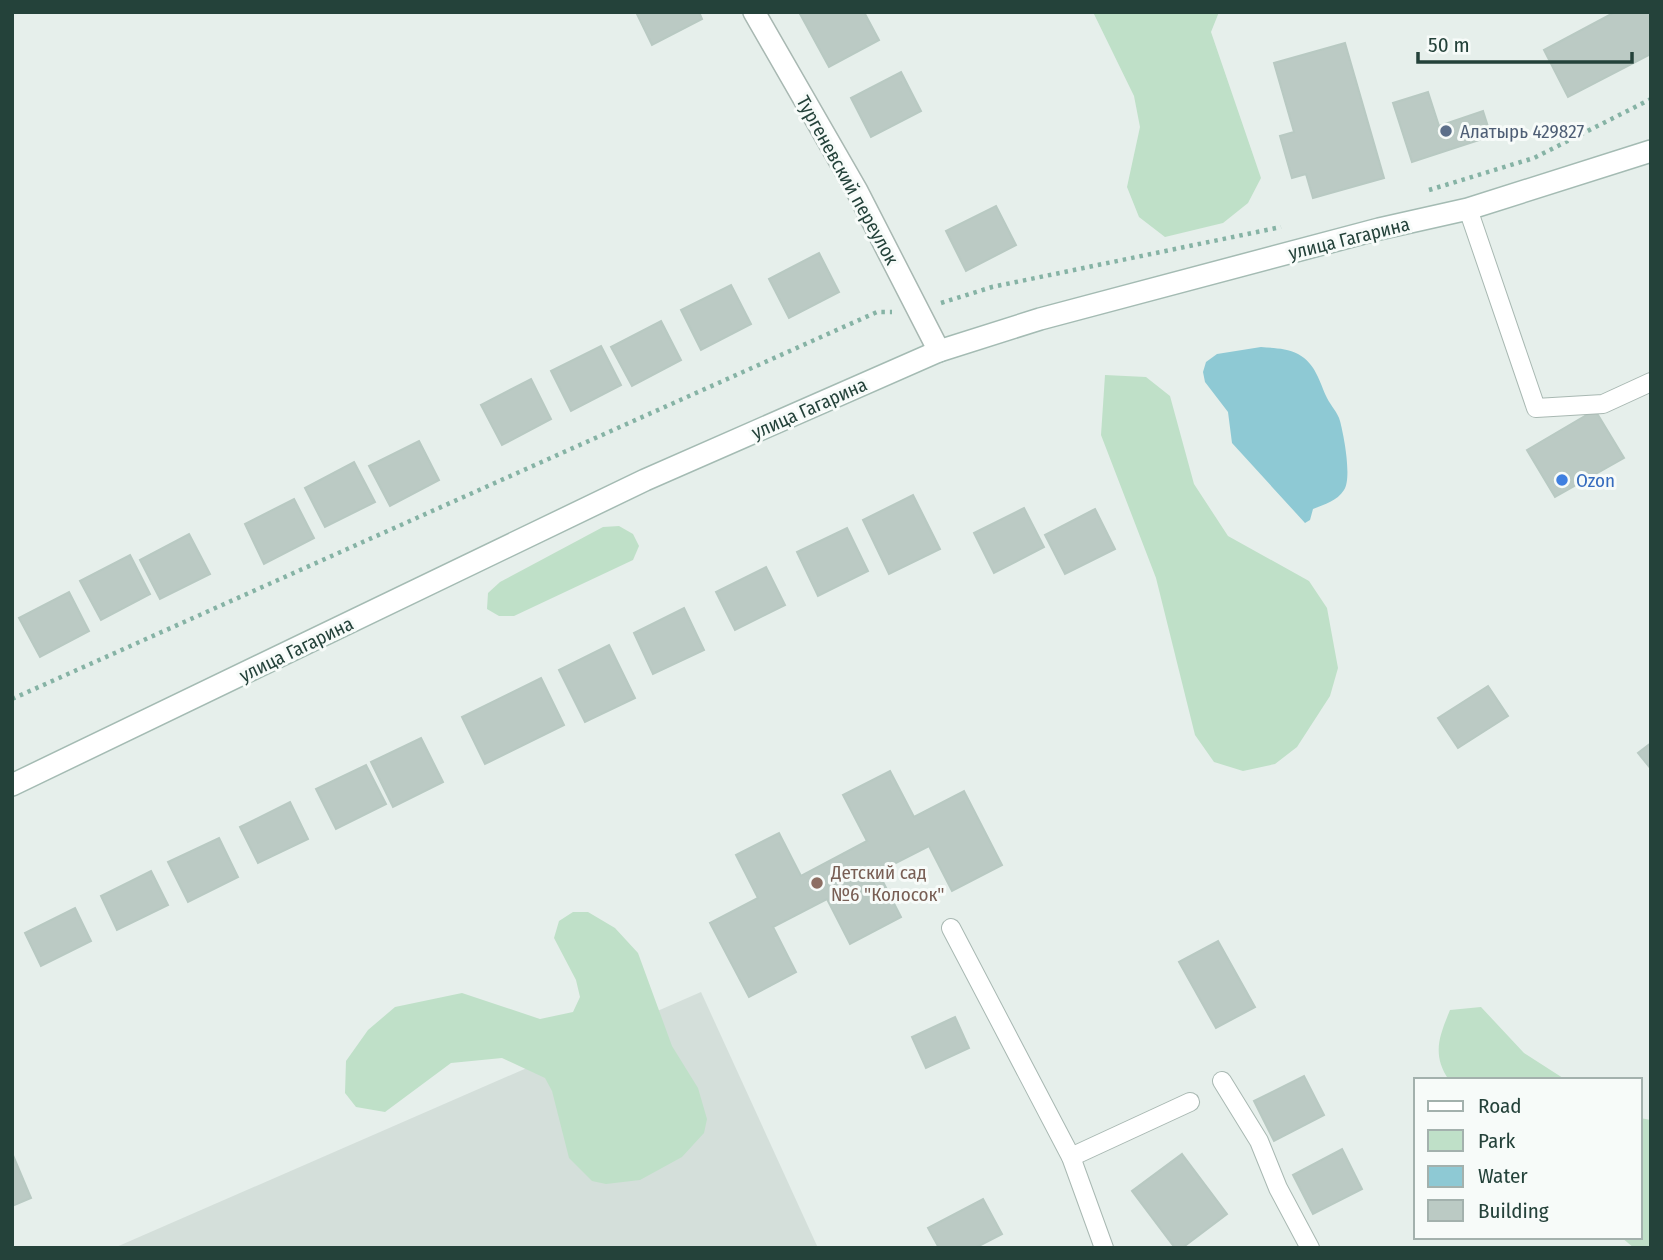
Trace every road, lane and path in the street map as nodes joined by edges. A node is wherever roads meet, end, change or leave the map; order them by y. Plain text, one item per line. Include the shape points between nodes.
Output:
1 (754, 12) edge
2 (1651, 151) edge
3 (1468, 209) junction
4 (939, 351) junction
5 (1651, 382) edge
6 (12, 785) edge
7 (951, 928) dead end
8 (1222, 1081) dead end
9 (1190, 1102) dead end
10 (1071, 1157) junction
11 (1104, 1248) edge
12 (1310, 1248) edge

1 - 4 main road, Тургеневский переулок via 858,191
2 - 3 main road, улица Гагарина
3 - 4 main road, улица Гагарина via 1040,319
3 - 5 lane via 1535,408 1603,404
4 - 6 main road, улица Гагарина via 645,480
7 - 10 lane
8 - 12 lane via 1259,1141
9 - 10 lane
10 - 11 lane

